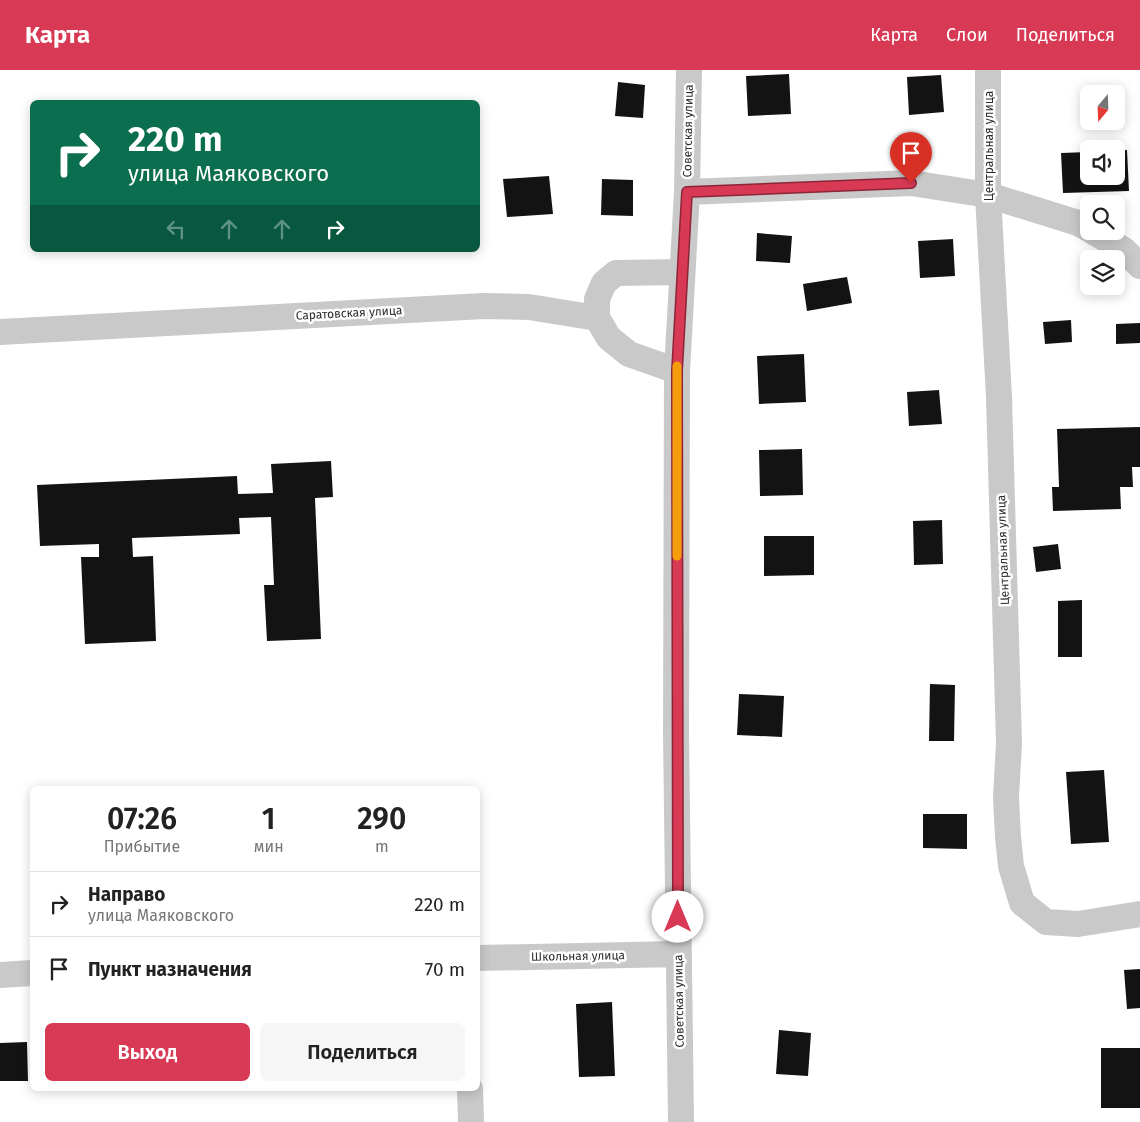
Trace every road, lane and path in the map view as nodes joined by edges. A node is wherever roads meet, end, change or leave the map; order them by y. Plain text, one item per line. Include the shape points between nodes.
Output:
1 (689, 70) edge
2 (988, 70) edge
3 (687, 192) junction
4 (988, 195) junction
5 (1080, 224) edge
6 (1107, 240) edge
7 (1140, 266) edge
8 (682, 272) junction
9 (597, 318) junction
10 (0, 332) edge
11 (677, 371) junction
12 (1140, 914) edge
13 (678, 954) junction
14 (480, 958) edge
15 (30, 973) edge
16 (0, 974) edge
17 (470, 1091) edge
18 (472, 1122) edge
19 (681, 1122) edge

1 - 3 street, Советская улица
2 - 4 street, Центральная улица
3 - 4 street via 911,183
3 - 8 street, Советская улица
4 - 5 street
4 - 12 street, Центральная улица via 999,407 1009,743 1006,797 1011,866 1022,903 1046,922 1078,924
6 - 7 street via 1124,250
8 - 9 street via 616,273 604,283 597,299
8 - 11 street, Советская улица
9 - 10 street, Саратовская улица via 530,306 484,306
9 - 11 street via 609,338 629,354
11 - 13 street, Советская улица
13 - 14 street, Школьная улица
13 - 19 street, Советская улица
15 - 16 street
17 - 18 street

